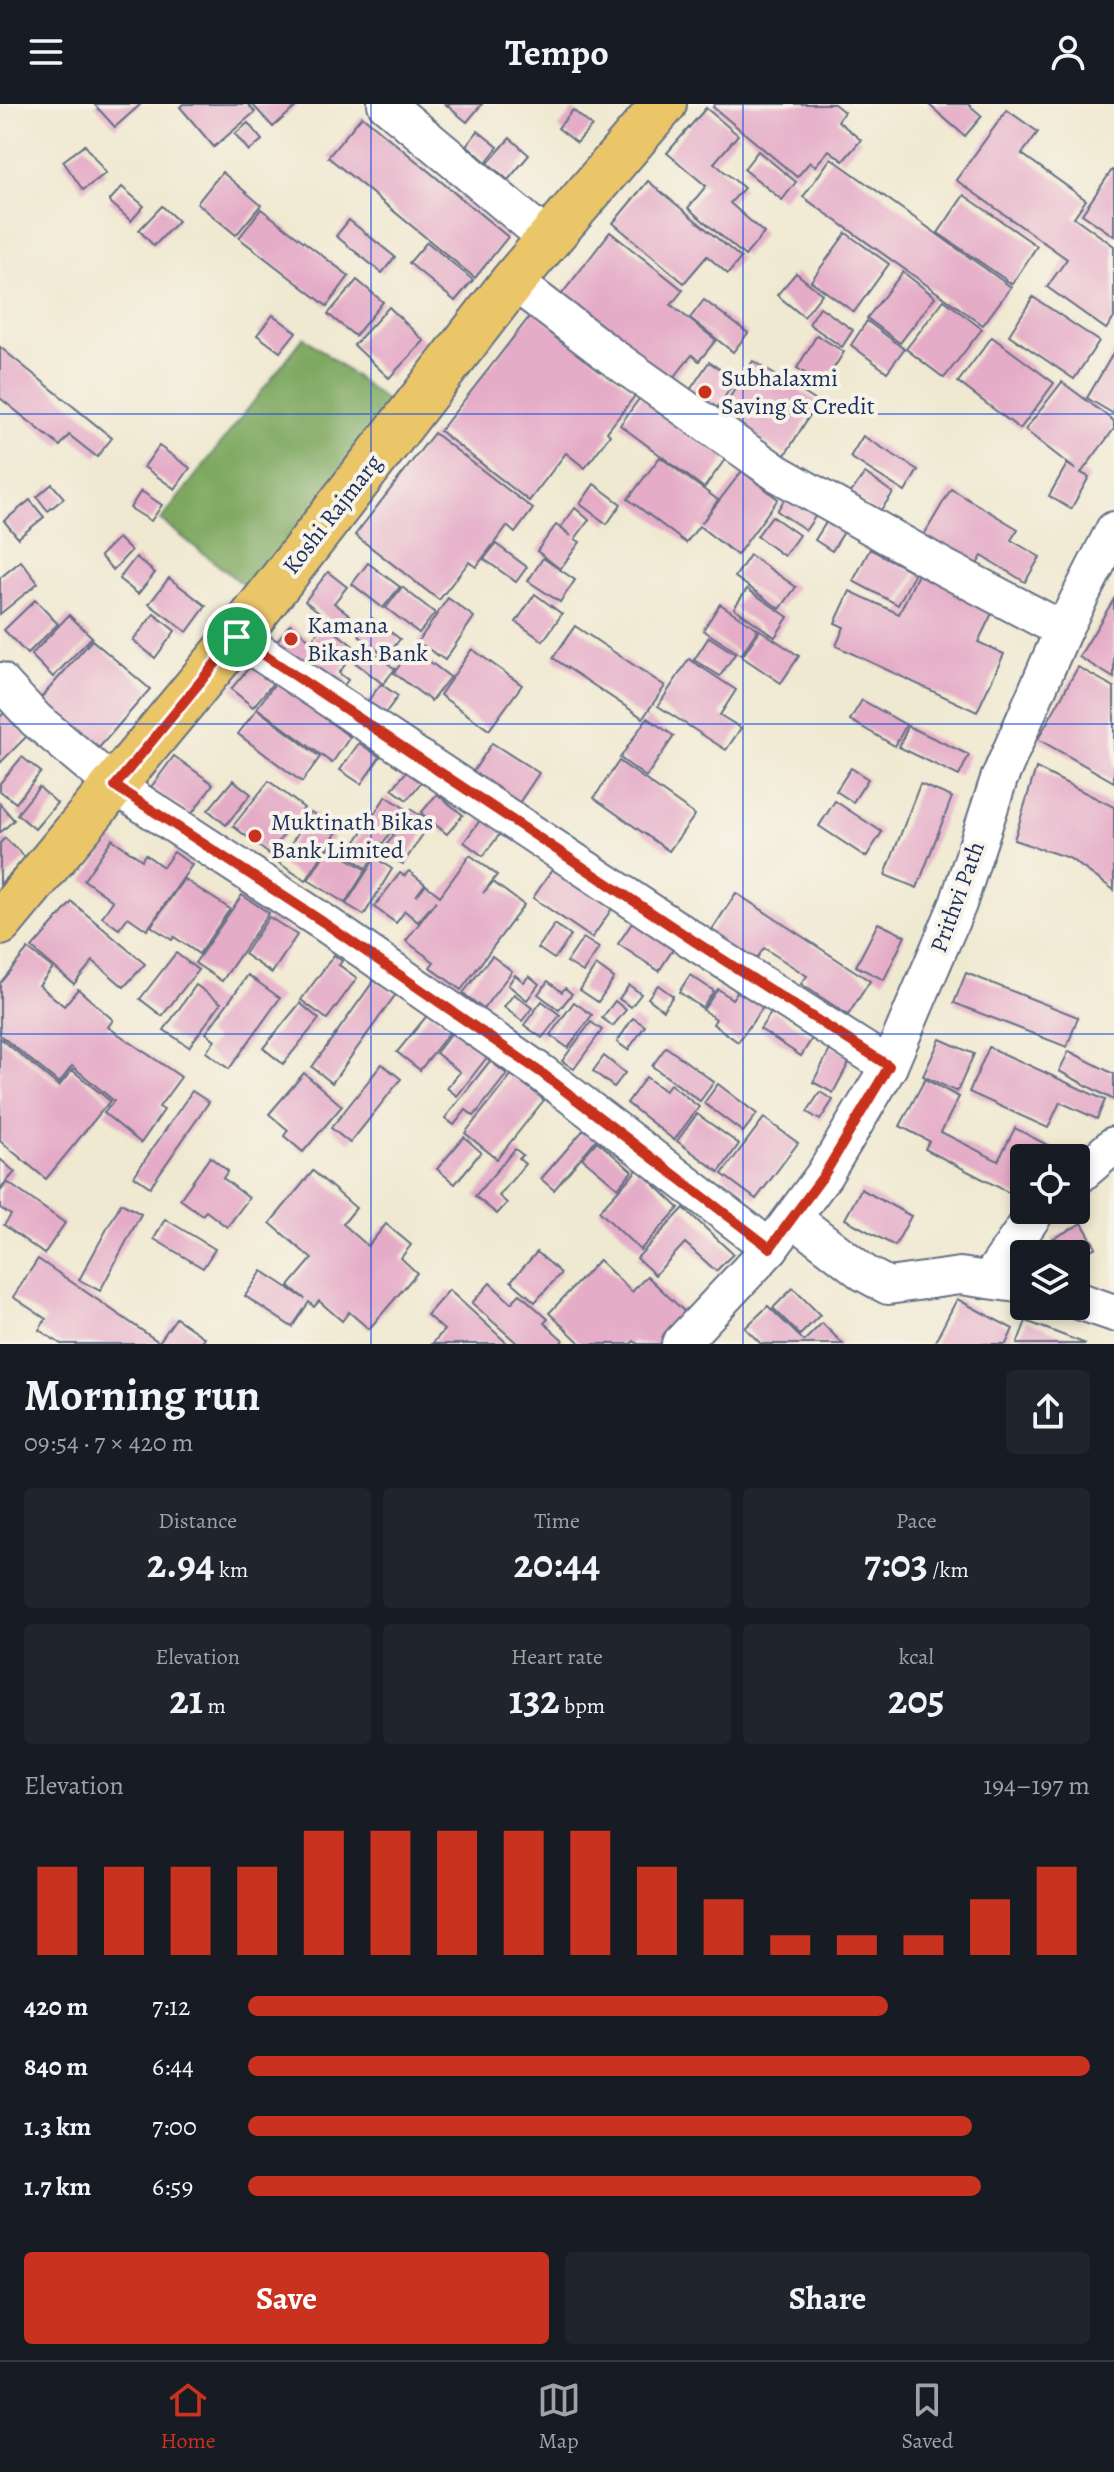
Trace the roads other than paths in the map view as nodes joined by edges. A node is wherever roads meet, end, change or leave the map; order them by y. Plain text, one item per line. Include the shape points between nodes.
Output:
1 (386, 104) edge
2 (664, 104) edge
3 (549, 240) junction
4 (513, 281) junction
5 (1114, 530) edge
6 (1063, 630) junction
7 (237, 637) junction
8 (0, 681) edge
9 (115, 786) junction
10 (0, 923) edge
11 (889, 1066) junction
12 (1114, 1145) edge
13 (1090, 1166) edge
14 (793, 1218) junction
15 (1027, 1224) edge
16 (770, 1248) junction
17 (989, 1280) junction
18 (1010, 1283) edge
19 (1090, 1305) edge
20 (1114, 1313) edge
21 (680, 1344) edge

1 - 3 street
2 - 3 main road, Koshi Rajmarg
3 - 4 main road, Koshi Rajmarg
4 - 6 street via 777,473
4 - 7 main road, Koshi Rajmarg
5 - 6 street, Prithvi Path
6 - 11 street, Prithvi Path via 999,779 958,904
7 - 9 main road, Koshi Rajmarg
7 - 11 street
8 - 9 street via 36,720
9 - 10 main road, Koshi Rajmarg
9 - 16 street via 543,1074
11 - 14 street, Prithvi Path
12 - 13 street
14 - 16 street, Prithvi Path
14 - 17 street via 888,1286 960,1276
15 - 17 street
16 - 21 street, Prithvi Path
17 - 18 street
19 - 20 street

